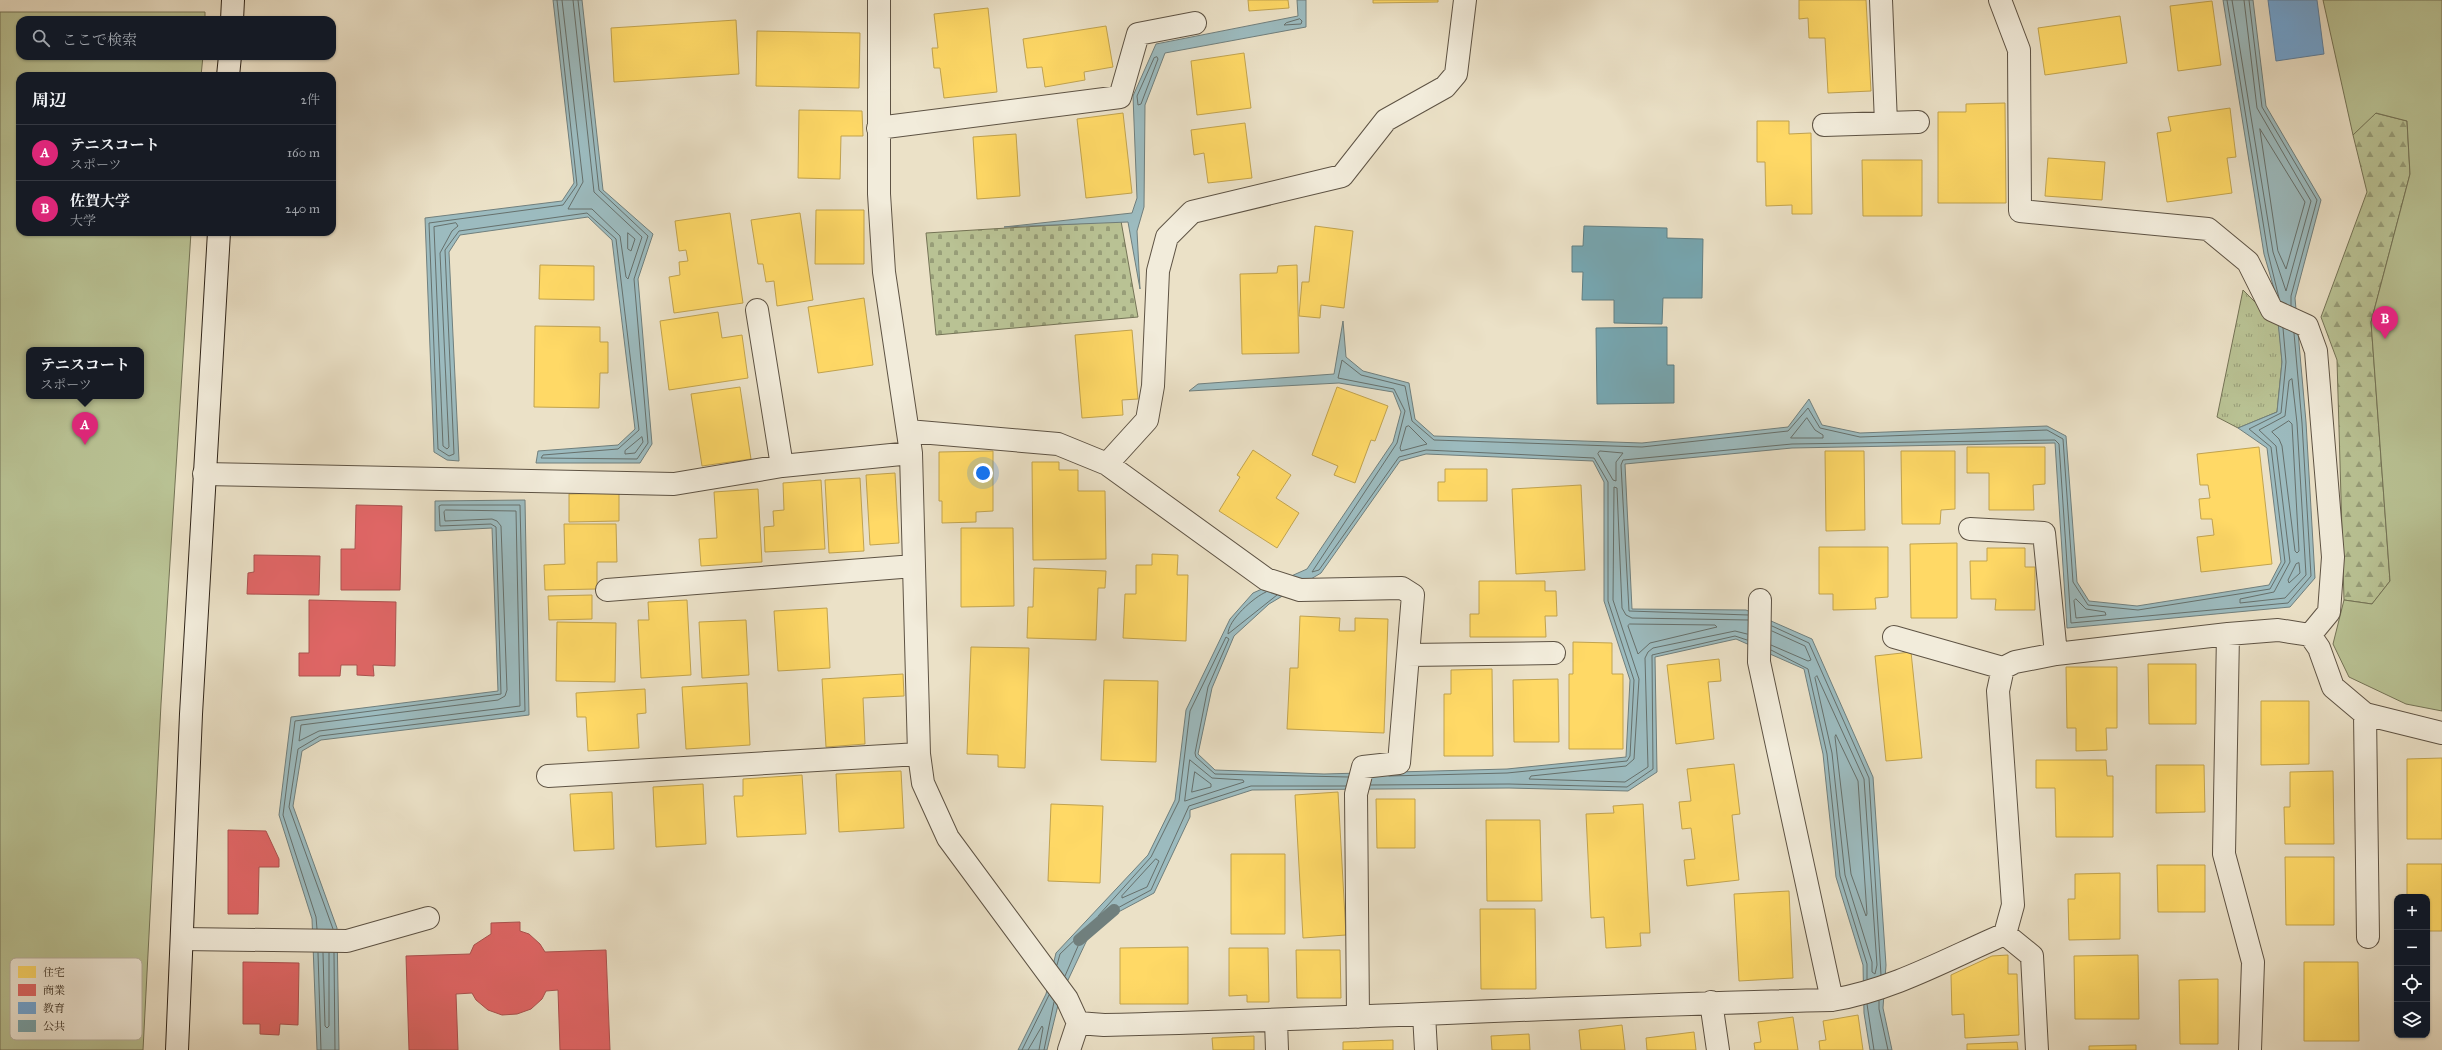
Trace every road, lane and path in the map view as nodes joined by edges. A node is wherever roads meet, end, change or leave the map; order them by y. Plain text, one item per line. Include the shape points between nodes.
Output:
1 (233, 0) edge
2 (879, 0) edge
3 (1465, 0) edge
4 (1882, 0) edge
5 (2000, 0) edge
6 (232, 16) edge
7 (1195, 23) dead end
8 (230, 60) edge
9 (228, 72) edge
10 (1918, 122) dead end
11 (1886, 123) junction
12 (1824, 125) dead end
13 (878, 128) junction
14 (219, 236) edge
15 (758, 310) dead end
16 (908, 431) junction
17 (911, 453) junction
18 (1107, 464) junction
19 (782, 466) junction
20 (204, 474) junction
21 (1970, 530) dead end
22 (914, 566) junction
23 (607, 590) dead end
24 (1760, 600) dead end
25 (2228, 634) junction
26 (2310, 635) junction
27 (1894, 637) dead end
28 (1554, 654) dead end
29 (2056, 654) junction
30 (1408, 655) junction
31 (2003, 668) junction
32 (2365, 714) junction
33 (2442, 732) edge
34 (919, 754) junction
35 (548, 776) dead end
36 (428, 918) dead end
37 (2005, 934) junction
38 (2368, 937) dead end
39 (182, 939) junction
40 (1842, 999) junction
41 (1711, 1002) junction
42 (1424, 1014) junction
43 (1358, 1017) junction
44 (1276, 1021) junction
45 (1078, 1023) junction
46 (177, 1050) edge
47 (1069, 1050) edge
48 (1277, 1050) edge
49 (1426, 1050) edge
50 (1718, 1050) edge
51 (2037, 1050) edge
52 (2250, 1050) edge

1 - 6 street
2 - 13 street
3 - 18 street via 1456,74 1445,87 1386,120 1342,176 1192,212 1167,237 1158,271 1153,386 1147,420
4 - 11 street
5 - 26 street via 2019,50 2020,211 2208,229 2248,262 2272,310 2307,326 2316,351 2333,557 2330,612
7 - 13 street via 1138,34 1120,97
8 - 9 street
10 - 11 street
11 - 12 street
13 - 16 street via 884,272
14 - 20 street
15 - 19 street
16 - 17 street
16 - 18 street via 1058,444
17 - 19 street
17 - 22 street
18 - 30 street via 1266,579 1300,590 1402,588 1413,595
19 - 20 street via 674,484
20 - 39 street
21 - 29 street via 2044,533
22 - 23 street
22 - 34 street
24 - 40 street via 1759,662
25 - 26 street via 2278,630
25 - 29 street
25 - 52 street via 2224,854 2253,962
26 - 32 street via 2319,648 2333,687
27 - 31 street
28 - 30 street
29 - 31 street via 2015,662
30 - 43 street via 1399,763 1363,767 1356,794
31 - 37 street via 1998,691 2013,905
32 - 33 street
32 - 38 street
34 - 35 street
34 - 45 street via 923,783 948,838 1044,966 1067,999
36 - 39 street via 347,941
37 - 40 street via 1896,981
37 - 51 street via 2032,956
39 - 46 street
40 - 41 street
41 - 42 street
41 - 50 street
42 - 43 street
42 - 49 street
43 - 44 street
44 - 45 street via 1104,1025
44 - 48 street
45 - 47 street

